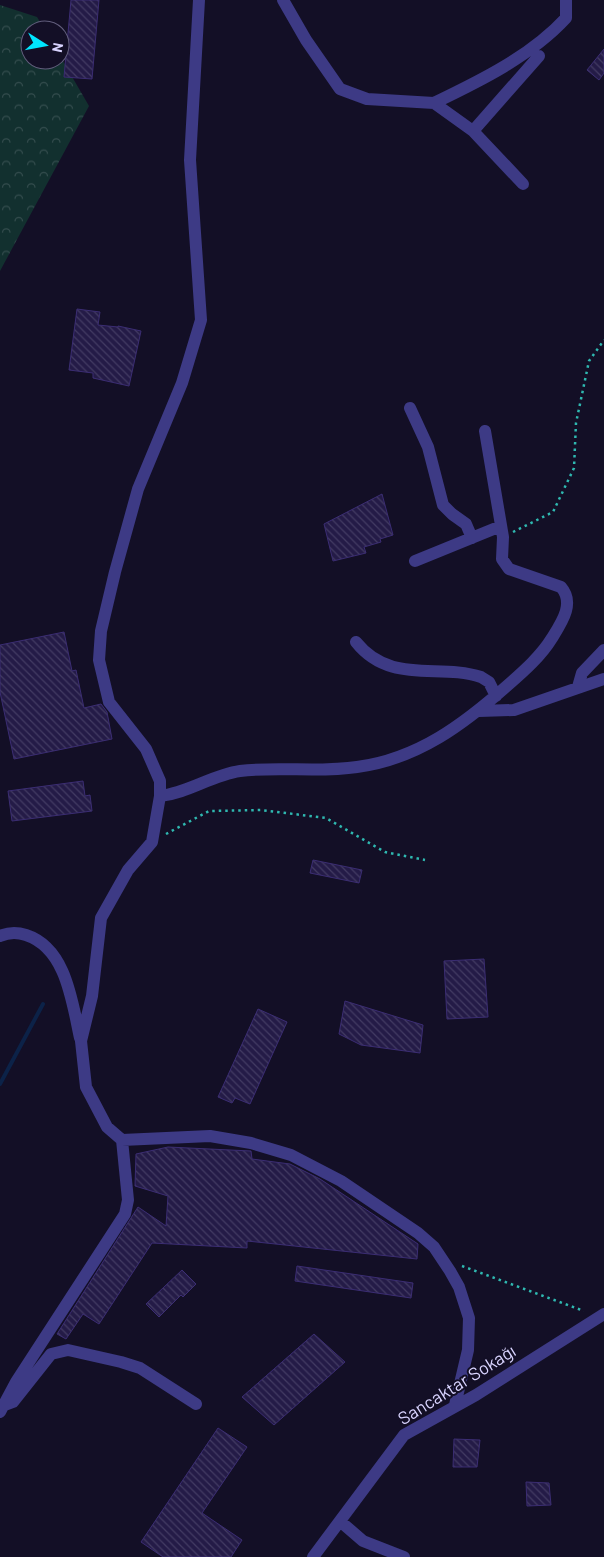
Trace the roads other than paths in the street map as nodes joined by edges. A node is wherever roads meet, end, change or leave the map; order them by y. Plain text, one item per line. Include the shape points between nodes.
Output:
1 (199, 0) edge
2 (283, 0) edge
3 (566, 0) edge
4 (538, 56) dead end
5 (434, 103) junction
6 (472, 131) junction
7 (523, 184) dead end
8 (410, 408) dead end
9 (485, 431) dead end
10 (502, 532) junction
11 (472, 538) junction
12 (415, 560) dead end
13 (356, 642) dead end
14 (604, 650) edge
15 (604, 679) edge
16 (578, 687) junction
17 (496, 696) junction
18 (479, 711) junction
19 (160, 796) junction
20 (0, 936) edge
21 (80, 1041) junction
22 (122, 1140) junction
23 (600, 1316) edge
24 (196, 1404) dead end
25 (455, 1405) junction
26 (2, 1408) edge
27 (341, 1522) junction
28 (313, 1557) edge
29 (404, 1557) edge

1 - 19 street via 190,160 200,320 182,383 138,490 101,631 99,660 109,702 146,749 160,781
2 - 5 street via 340,89 367,99
3 - 5 street via 566,18 554,31 486,78
4 - 6 street
5 - 6 street
6 - 7 street
8 - 11 street via 428,447 443,505 466,524
9 - 10 street
10 - 11 street
10 - 17 street via 501,551 505,565 561,586 567,606 550,641
11 - 12 street
13 - 17 street via 369,655 394,666 415,671 481,676 489,682
14 - 16 street via 582,673
15 - 16 street
16 - 18 street via 514,710
17 - 18 street
18 - 19 street via 426,746 383,762 317,771 239,772
19 - 21 street via 152,842 128,870 100,918 92,996
20 - 21 street via 8,932 40,939 58,959 73,1004
21 - 22 street via 86,1088 108,1127
22 - 25 street via 210,1136 291,1155 333,1176 418,1232 441,1256 465,1304 470,1333
22 - 26 street via 128,1200 124,1214
23 - 25 street, Sancaktar Sokağı
24 - 26 street via 140,1368 68,1350 51,1354 13,1402
25 - 27 street, Sancaktar Sokağı via 404,1435
27 - 28 street, Sancaktar Sokağı
27 - 29 street via 363,1541

